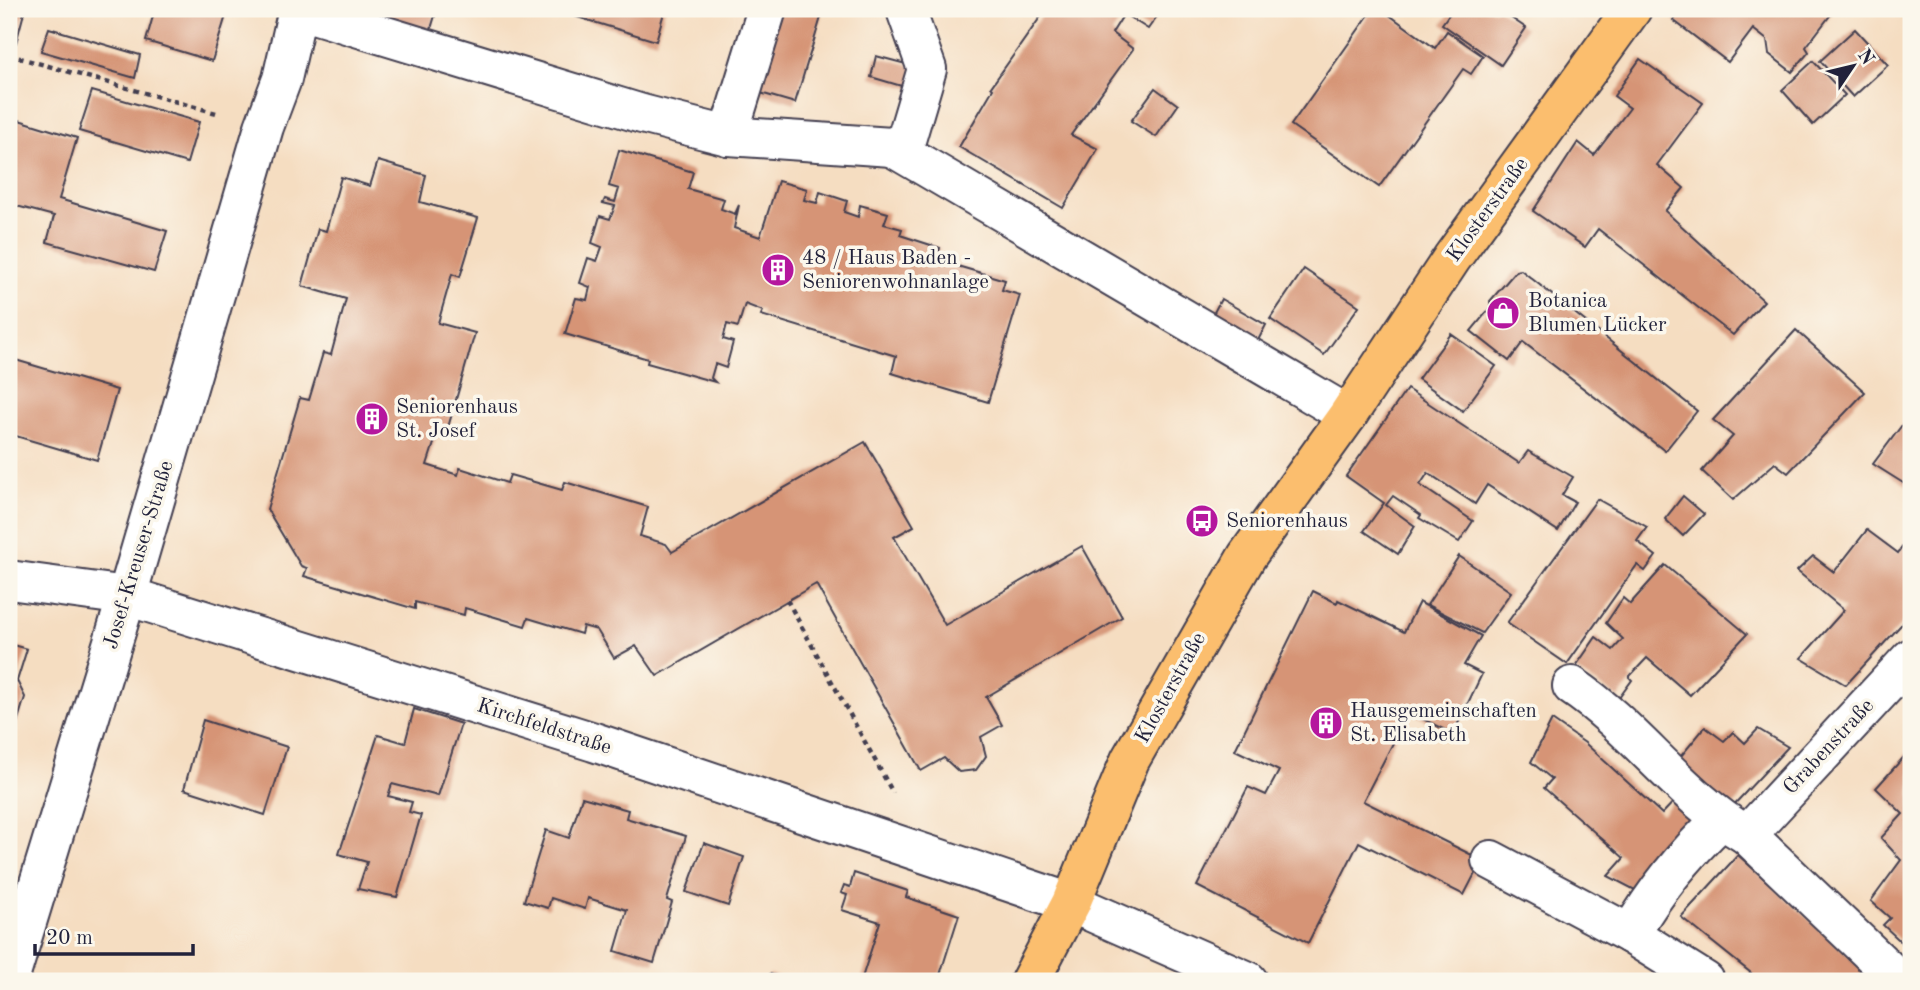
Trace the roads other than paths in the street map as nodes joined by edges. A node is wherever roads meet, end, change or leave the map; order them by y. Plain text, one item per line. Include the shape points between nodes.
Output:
1 (298, 9) edge
2 (767, 9) edge
3 (1632, 9) edge
4 (904, 10) edge
5 (729, 136) junction
6 (892, 147) junction
7 (1348, 415) junction
8 (9, 580) edge
9 (127, 596) junction
10 (1911, 658) edge
11 (1572, 686) dead end
12 (1734, 827) junction
13 (1491, 860) dead end
14 (1071, 903) junction
15 (1630, 934) junction
16 (9, 981) edge
17 (1030, 981) edge
18 (1248, 981) edge
19 (1705, 981) edge
20 (1900, 981) edge

1 - 5 street
1 - 9 street, Josef-Kreuser-Straße via 282,79
2 - 5 street
3 - 7 main road, Klosterstraße via 1452,258
4 - 6 street via 927,69 906,139
5 - 6 street
6 - 7 street
7 - 14 main road, Klosterstraße via 1247,556 1205,626 1130,760
8 - 9 street, Kirchfeldstraße
9 - 14 street, Kirchfeldstraße via 594,742
9 - 16 street, Josef-Kreuser-Straße
10 - 12 street, Grabenstraße
11 - 12 street via 1601,705
12 - 15 street, Grabenstraße via 1684,855
12 - 20 street
13 - 15 street
14 - 17 main road, Klosterstraße
14 - 18 street, Kirchfeldstraße
15 - 19 street

